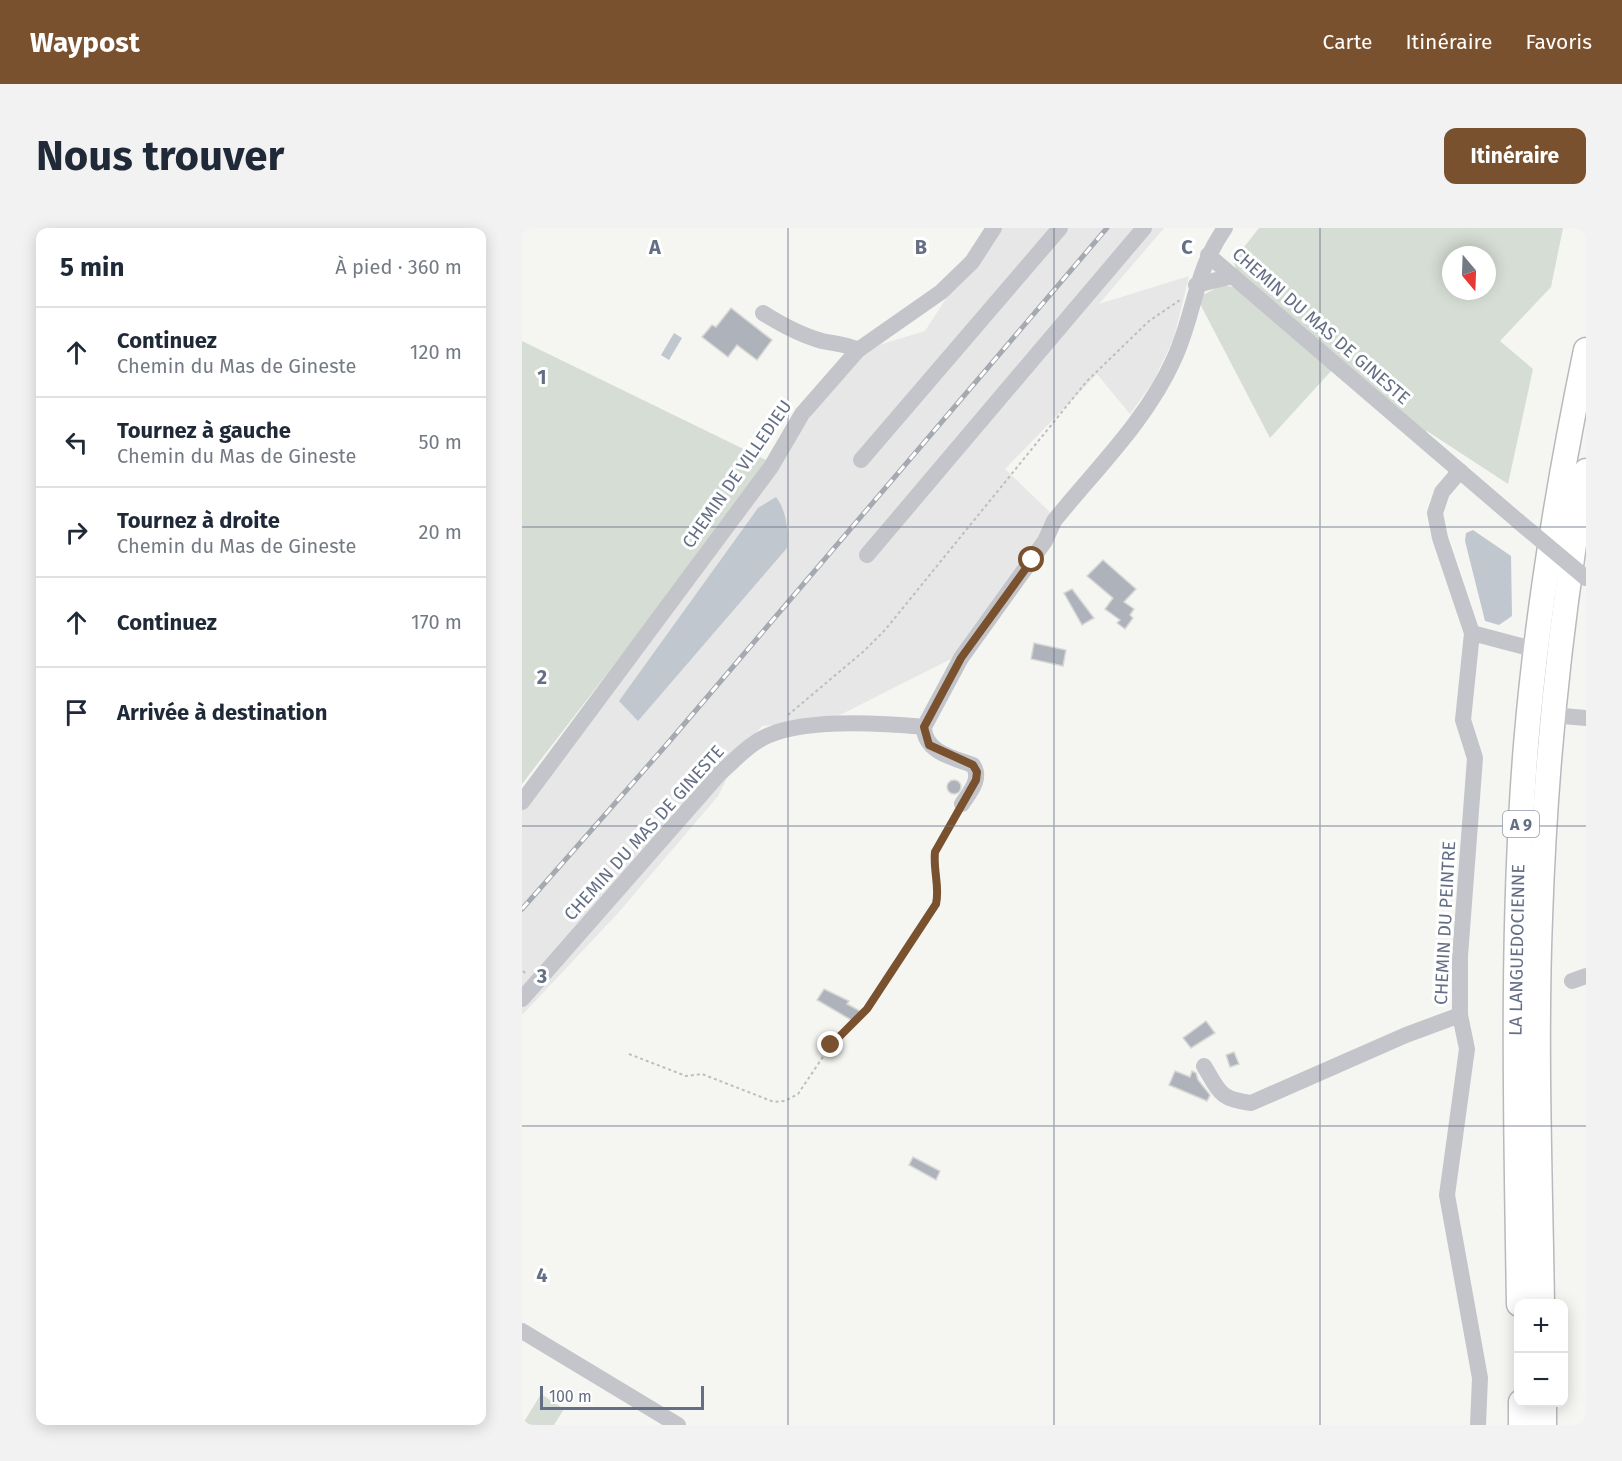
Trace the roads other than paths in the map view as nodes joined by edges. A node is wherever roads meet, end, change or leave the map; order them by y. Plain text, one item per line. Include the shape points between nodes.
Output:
1 (994, 228) edge
2 (1060, 228) edge
3 (1144, 228) edge
4 (1225, 228) edge
5 (1208, 255) junction
6 (1233, 276) junction
7 (1195, 288) junction
8 (762, 313) dead end
9 (858, 350) junction
10 (1586, 350) edge
11 (861, 460) dead end
12 (1460, 471) junction
13 (1586, 471) edge
14 (867, 555) dead end
15 (1586, 578) edge
16 (1472, 633) junction
17 (1536, 650) junction
18 (1552, 715) junction
19 (1586, 718) edge
20 (924, 727) junction
21 (522, 802) edge
22 (962, 804) road end
23 (522, 999) edge
24 (1460, 1015) junction
25 (1204, 1066) dead end
26 (1519, 1299) edge
27 (1542, 1299) edge
28 (522, 1331) edge
29 (1521, 1407) edge
30 (1544, 1407) edge
31 (678, 1425) edge
32 (1478, 1425) edge
33 (1521, 1425) edge
34 (1544, 1425) edge

1 - 9 street, CHEMIN DE VILLEDIEU via 972,262 941,292
2 - 11 street
3 - 14 street
4 - 5 street
5 - 6 street, CHEMIN DU MAS DE GINESTE
5 - 7 street, CHEMIN DU MAS DE GINESTE
6 - 7 street
6 - 12 street, CHEMIN DU MAS DE GINESTE
7 - 20 street, CHEMIN DU MAS DE GINESTE via 1174,359 1153,396 1054,521 1045,541 961,658
8 - 9 street via 790,330 823,341 845,343
9 - 21 street, CHEMIN DE VILLEDIEU via 802,414 771,467
10 - 17 highway, LA LANGUEDOCIENNE / A 9 via 1556,507
12 - 15 street, CHEMIN DU MAS DE GINESTE, bridge
12 - 16 street, CHEMIN DU PEINTRE via 1442,492 1435,513
13 - 18 highway, LA LANGUEDOCIENNE / A 9
16 - 17 street
16 - 24 street, CHEMIN DU PEINTRE via 1463,720 1475,758 1460,956
17 - 26 highway, LA LANGUEDOCIENNE / A 9 via 1526,747 1516,942
18 - 19 street
18 - 27 highway, LA LANGUEDOCIENNE / A 9 via 1538,983
20 - 22 street via 929,745 973,765 977,772
20 - 23 street, CHEMIN DU MAS DE GINESTE via 880,723 802,727 768,736 749,748 720,773
24 - 25 street via 1251,1103 1229,1100
24 - 32 street, CHEMIN DU PEINTRE via 1467,1049 1447,1195 1480,1378
28 - 31 street
29 - 33 highway
30 - 34 highway

